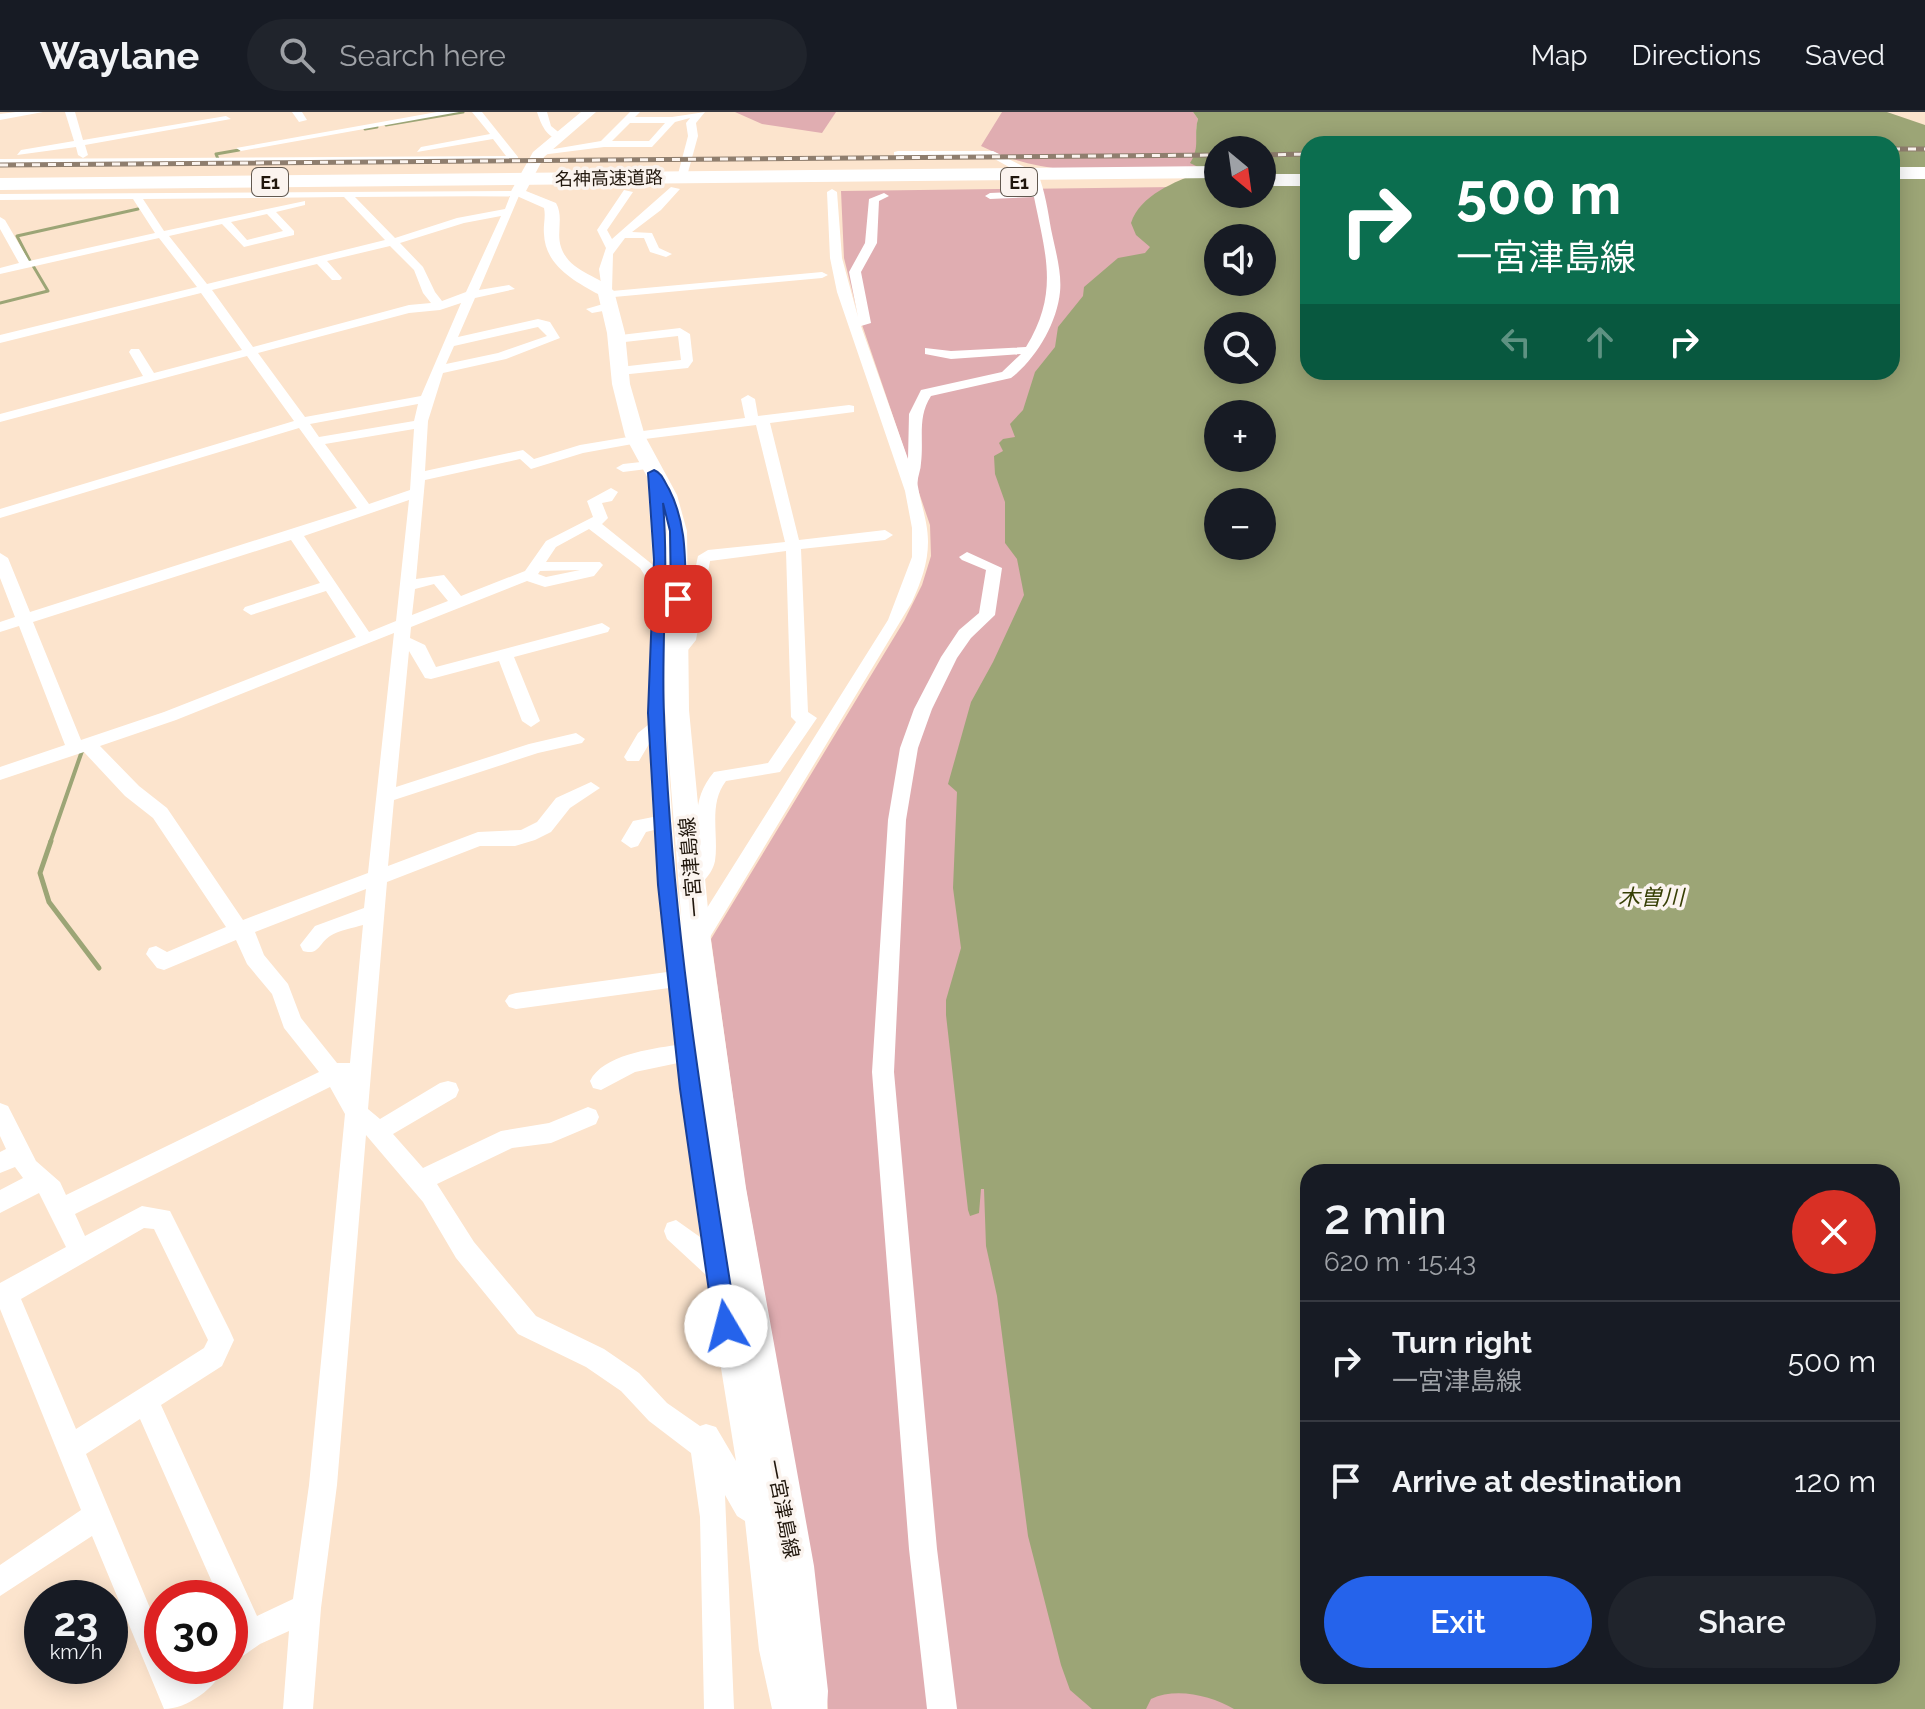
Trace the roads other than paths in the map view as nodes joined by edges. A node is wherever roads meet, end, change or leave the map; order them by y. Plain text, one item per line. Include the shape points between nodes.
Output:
1 (38, 112) edge
2 (70, 112) edge
3 (373, 112) edge
4 (454, 112) edge
5 (477, 112) edge
6 (542, 112) edge
7 (589, 112) edge
8 (700, 112) edge
9 (21, 113) edge
10 (631, 116) edge
11 (0, 117) edge
12 (650, 120) junction
13 (672, 120) junction
14 (231, 129) edge
15 (559, 137) junction
16 (498, 139) junction
17 (79, 143) junction
18 (604, 144) junction
19 (625, 144) junction
20 (395, 146) junction
21 (541, 152) junction
22 (898, 154) dead end
23 (612, 156) dead end
24 (1, 163) edge
25 (1900, 166) edge
26 (1925, 166) edge
27 (248, 168) junction
28 (82, 169) junction
29 (1204, 172) edge
30 (1276, 172) edge
31 (1300, 172) edge
32 (390, 173) junction
33 (1900, 173) edge
34 (1925, 173) edge
35 (683, 174) dead end
36 (523, 180) junction
37 (1204, 180) edge
38 (1276, 180) edge
39 (1300, 180) edge
40 (0, 182) edge
41 (824, 184) junction
42 (675, 189) dead end
43 (628, 192) dead end
44 (0, 194) edge
45 (284, 194) junction
46 (327, 194) junction
47 (346, 194) junction
48 (226, 195) junction
49 (241, 195) junction
50 (136, 196) junction
51 (884, 196) dead end
52 (990, 196) dead end
53 (53, 197) junction
54 (1039, 200) junction
55 (202, 206) dead end
56 (1007, 208) dead end
57 (276, 217) junction
58 (0, 220) edge
59 (226, 226) junction
60 (161, 234) junction
61 (621, 236) junction
62 (393, 242) junction
63 (610, 246) junction
64 (666, 254) dead end
65 (320, 260) junction
66 (26, 265) junction
67 (0, 271) edge
68 (336, 278) dead end
69 (821, 279) dead end
70 (204, 288) junction
71 (509, 289) dead end
72 (470, 296) junction
73 (834, 299) dead end
74 (604, 301) junction
75 (440, 306) junction
76 (849, 310) junction
77 (858, 337) junction
78 (0, 339) edge
79 (616, 339) junction
80 (449, 343) junction
81 (249, 351) junction
82 (929, 351) dead end
83 (1029, 351) junction
84 (135, 352) dead end
85 (438, 370) junction
86 (620, 371) junction
87 (151, 378) junction
88 (426, 399) junction
89 (748, 399) dead end
90 (849, 409) dead end
91 (0, 418) edge
92 (757, 421) junction
93 (303, 423) junction
94 (421, 424) junction
95 (317, 441) junction
96 (638, 461) junction
97 (909, 483) junction
98 (418, 484) junction
99 (611, 492) dead end
100 (365, 509) junction
101 (0, 514) edge
102 (592, 524) junction
103 (295, 534) junction
104 (885, 535) dead end
105 (793, 545) junction
106 (967, 557) dead end
107 (0, 560) edge
108 (530, 571) junction
109 (659, 584) junction
110 (330, 585) junction
111 (408, 586) junction
112 (458, 603) junction
113 (251, 610) dead end
114 (23, 620) junction
115 (0, 627) edge
116 (602, 628) dead end
117 (403, 633) junction
118 (366, 639) junction
119 (678, 651) junction
120 (505, 654) junction
121 (531, 721) dead end
122 (657, 727) junction
123 (576, 739) dead end
124 (81, 746) junction
125 (633, 757) dead end
126 (0, 774) edge
127 (591, 788) dead end
128 (387, 796) junction
129 (663, 822) junction
130 (631, 841) dead end
131 (377, 879) junction
132 (692, 881) junction
133 (376, 912) junction
134 (239, 930) junction
135 (697, 941) junction
136 (310, 945) dead end
137 (156, 954) dead end
138 (678, 985) junction
139 (648, 998) dead end
140 (516, 1001) dead end
141 (685, 1053) junction
142 (360, 1061) junction
143 (333, 1075) junction
144 (601, 1081) dead end
145 (448, 1090) dead end
146 (0, 1113) edge
147 (356, 1114) junction
148 (588, 1117) dead end
149 (377, 1132) junction
150 (10, 1158) edge
151 (41, 1180) junction
152 (419, 1181) junction
153 (0, 1202) edge
154 (61, 1209) junction
155 (676, 1231) dead end
156 (80, 1252) junction
157 (718, 1270) junction
158 (3, 1295) edge
159 (145, 1400) junction
160 (705, 1446) junction
161 (71, 1448) junction
162 (758, 1513) junction
163 (96, 1516) junction
164 (216, 1580) edge
165 (0, 1582) edge
166 (306, 1608) junction
167 (248, 1638) edge
168 (188, 1684) edge
169 (165, 1703) edge
170 (298, 1709) edge
171 (719, 1709) edge
172 (787, 1709) edge
173 (806, 1709) edge
174 (942, 1709) edge

1 - 9 street
2 - 17 street
3 - 20 street
4 - 20 street
5 - 16 street
6 - 15 street via 547,127
7 - 15 main road
8 - 13 street
8 - 35 street via 691,123
9 - 11 street
10 - 12 street
10 - 18 street
12 - 13 street
12 - 19 street
13 - 19 street via 652,144
14 - 17 street
14 - 20 street
14 - 27 street
15 - 21 main road
16 - 20 street
16 - 36 street
17 - 24 street
17 - 28 street
18 - 19 street
18 - 21 street
19 - 23 street
20 - 27 street
20 - 32 street
20 - 36 street
21 - 36 main road
22 - 54 street via 993,154 1034,176
24 - 28 street
25 - 26 highway
27 - 28 street
27 - 28 street
27 - 32 street
27 - 48 street
28 - 40 street
28 - 53 street
29 - 41 highway, 名神高速道路 / E1
30 - 31 highway
32 - 36 street
32 - 36 street
33 - 34 highway
36 - 40 highway, 名神高速道路 / E1
36 - 41 highway, 名神高速道路 / E1
36 - 44 highway, 名神高速道路 / E1
36 - 47 street
36 - 62 street via 461,220
36 - 72 street
36 - 74 main road via 553,208 552,243 558,255
37 - 41 highway, 名神高速道路 / E1
38 - 39 highway
41 - 76 street
42 - 61 street via 661,207
43 - 63 street via 605,221 602,230
44 - 53 street
45 - 46 street
45 - 49 street
45 - 59 street via 207,214
46 - 47 street
46 - 57 street
47 - 62 street
48 - 49 street
48 - 50 street
49 - 55 street
50 - 53 street
50 - 60 street
51 - 77 street via 874,199 871,243 855,272 866,330
52 - 54 street
54 - 56 street
54 - 83 street via 1055,290
57 - 59 street
57 - 59 street via 290,233 244,244
58 - 66 street
59 - 60 street
60 - 66 street
60 - 70 street
61 - 63 street
61 - 64 street via 648,235 654,250
62 - 65 street
62 - 75 street via 419,269
63 - 74 street via 604,263
65 - 68 street
65 - 70 street
66 - 67 street
69 - 74 street via 739,278
70 - 78 street
70 - 81 street
71 - 72 street
72 - 75 street
72 - 80 street
73 - 76 street
74 - 79 main road, 一宮津島線
75 - 81 street via 409,309
76 - 77 street
77 - 97 street
79 - 86 main road, 一宮津島線
79 - 86 street via 680,326 684,334 683,365
80 - 85 street
80 - 85 street via 538,323 546,325 554,338
81 - 87 street
81 - 93 street
82 - 83 street
83 - 97 street via 1006,375 926,393 918,403 915,466
84 - 87 street
85 - 88 street
86 - 96 main road, 一宮津島線
87 - 91 street
88 - 93 street
88 - 94 street
89 - 92 street
90 - 92 street
92 - 96 street
92 - 105 street
93 - 95 street
93 - 101 street
94 - 95 street
94 - 98 street
95 - 100 street
96 - 98 street via 607,443 555,466 531,465 523,454
96 - 109 street via 661,560
96 - 119 main road, 一宮津島線 via 673,510
97 - 135 street via 921,525 922,555 913,585
98 - 100 street
98 - 111 street
99 - 102 street via 594,501 601,518
100 - 103 street
102 - 108 street via 564,530
102 - 109 street via 646,566
103 - 110 street
103 - 114 street
104 - 105 street
105 - 119 street via 703,559 688,640
105 - 132 street via 800,717 808,718 774,768 720,776 712,786 704,824 705,863
106 - 174 street via 994,568 993,588 987,615 965,634 936,681 909,748 897,820 883,1072 923,1549
107 - 114 street
108 - 108 street via 595,565 589,573 545,585
108 - 112 street
109 - 122 street
110 - 113 street
110 - 118 street
111 - 112 street via 438,578
111 - 117 street
112 - 117 street
114 - 115 street
114 - 124 street
116 - 120 street
117 - 118 street
117 - 120 street via 419,649 431,674
117 - 128 street
118 - 124 street
119 - 132 main road, 一宮津島線 via 677,710
120 - 121 street
122 - 125 street
122 - 129 street
123 - 128 street
124 - 126 street
124 - 134 street via 160,813
127 - 131 street via 563,803 544,827 528,835 478,839
128 - 131 street
129 - 130 street via 640,826
129 - 138 street
131 - 133 street
131 - 134 street
132 - 135 main road, 一宮津島線
133 - 136 street via 322,931
133 - 142 street
134 - 137 street via 164,962
134 - 143 street via 281,990 292,1022
135 - 173 main road, 一宮津島線 via 729,1188 794,1566
138 - 139 street
138 - 140 street
138 - 141 street
141 - 144 street via 655,1058
141 - 157 street
142 - 143 street
142 - 147 street
143 - 147 street
143 - 154 street
145 - 149 street
146 - 150 street
147 - 149 street
147 - 166 street via 323,1485
148 - 152 street via 551,1133 509,1138
149 - 152 street
150 - 151 street
151 - 153 street
151 - 154 street
152 - 160 street via 465,1250 527,1325 595,1358
154 - 156 street
155 - 157 street
156 - 158 street
156 - 159 street via 142,1217 161,1219 221,1340 213,1357
157 - 162 street
158 - 161 street
159 - 161 street
159 - 164 street
160 - 162 street via 706,1437 747,1506
160 - 171 street via 714,1517
161 - 163 street
162 - 172 street via 774,1650
163 - 165 street
163 - 169 street
166 - 167 street
166 - 170 street
168 - 169 street

